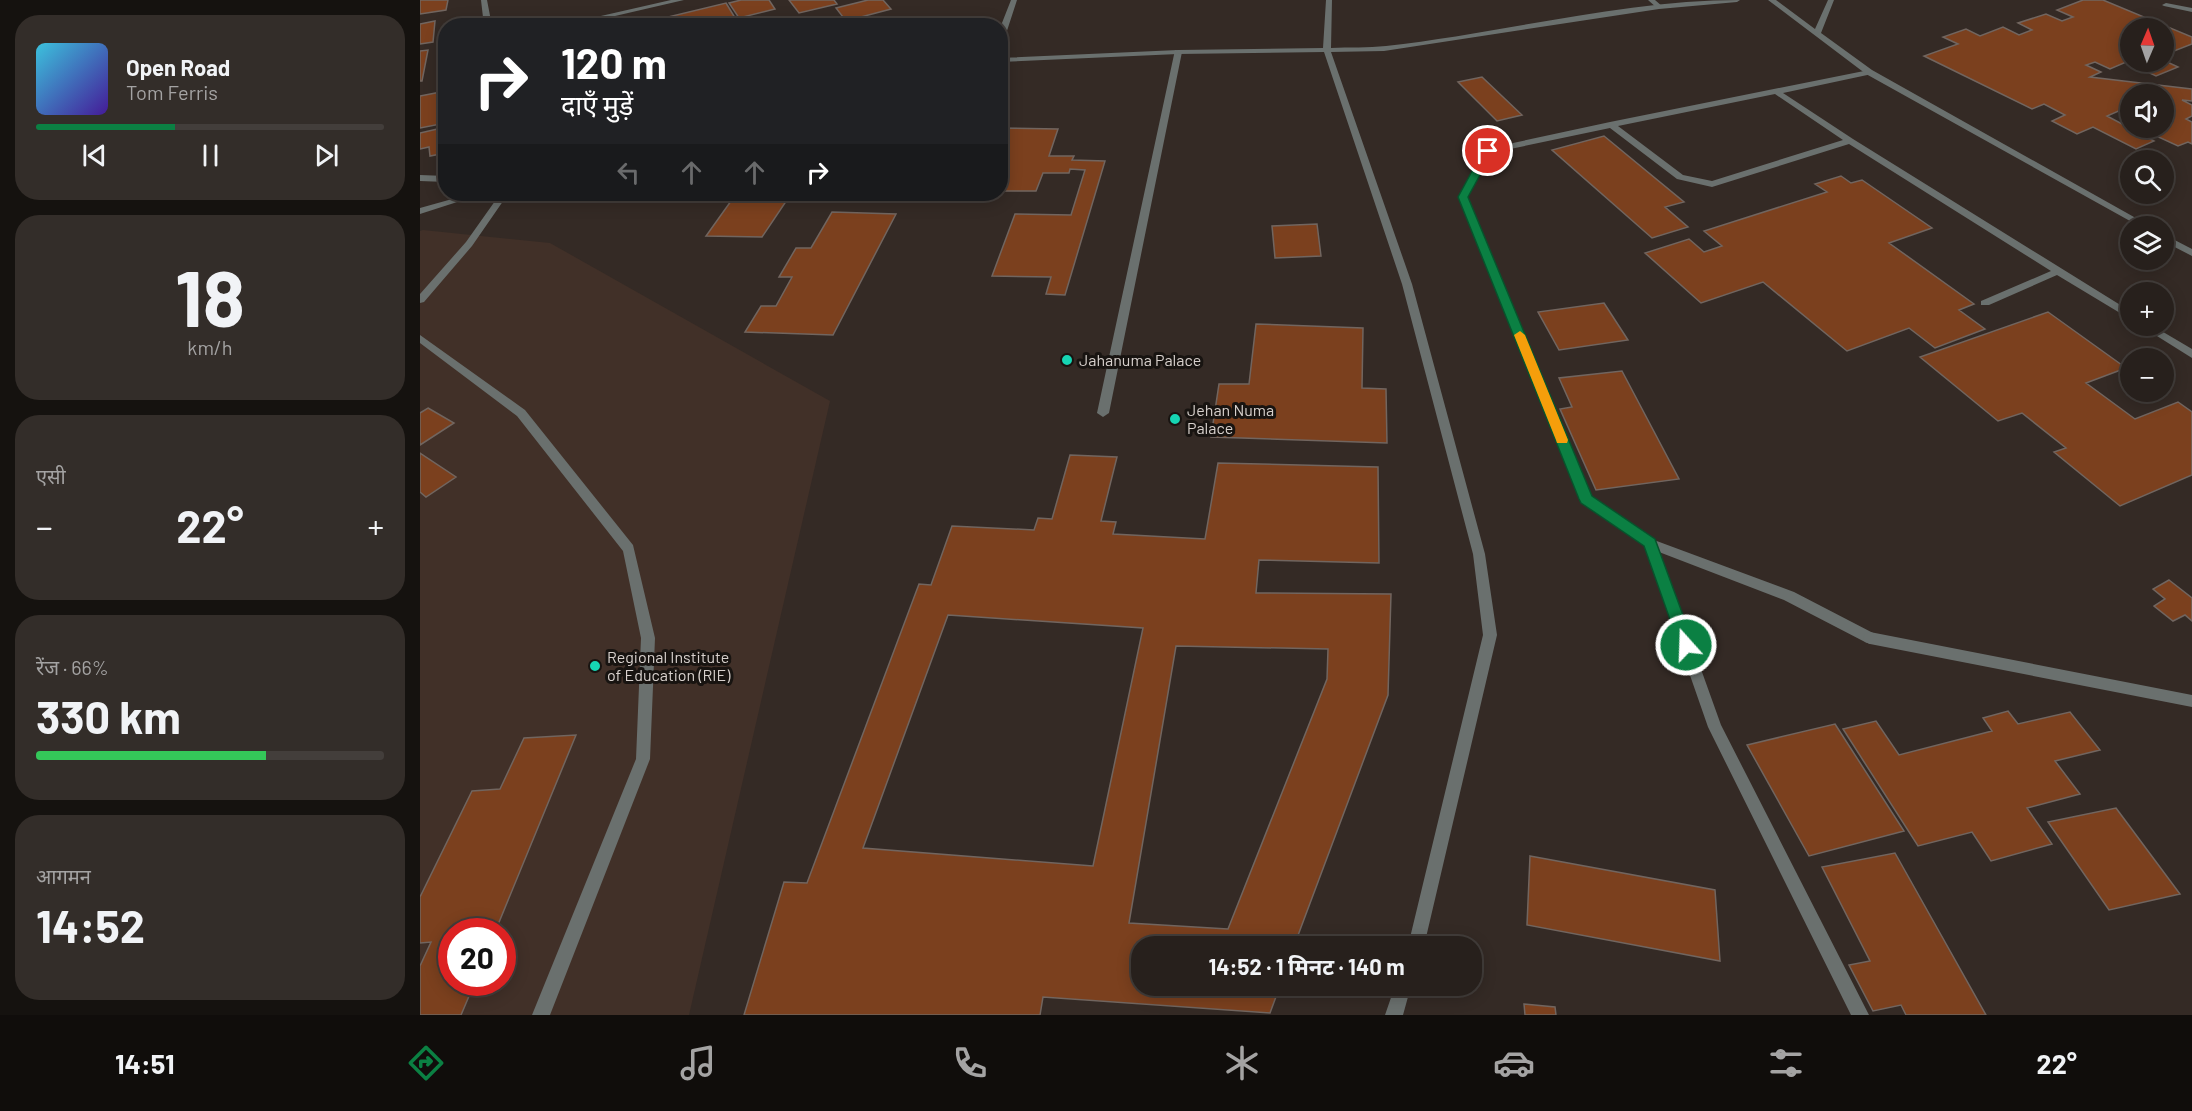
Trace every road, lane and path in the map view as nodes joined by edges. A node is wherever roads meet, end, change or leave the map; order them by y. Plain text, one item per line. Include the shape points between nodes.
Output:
1 (484, 0) edge
2 (681, 0) edge
3 (1014, 0) edge
4 (1329, 0) edge
5 (1651, 0) edge
6 (1737, 0) edge
7 (1772, 0) edge
8 (1831, 0) edge
9 (2166, 5) dead end
10 (1659, 7) junction
11 (2192, 10) edge
12 (487, 18) edge
13 (598, 18) edge
14 (1008, 18) edge
15 (1817, 34) junction
16 (1327, 51) junction
17 (1178, 52) junction
18 (1008, 60) edge
19 (1869, 72) junction
20 (1777, 92) junction
21 (1610, 124) junction
22 (1850, 141) junction
23 (420, 178) edge
24 (438, 179) edge
25 (455, 201) edge
26 (499, 201) edge
27 (420, 212) edge
28 (2127, 216) edge
29 (2174, 243) edge
30 (2192, 253) edge
31 (2058, 271) junction
32 (420, 300) edge
33 (1985, 303) dead end
34 (2120, 310) edge
35 (2162, 336) edge
36 (420, 338) edge
37 (2192, 354) edge
38 (1103, 413) dead end
39 (1650, 543) junction
40 (2192, 701) edge
41 (1418, 936) edge
42 (1400, 996) edge
43 (541, 1015) edge
44 (1394, 1015) edge
45 (1860, 1015) edge

1 - 12 street
2 - 13 street
3 - 14 street
4 - 16 street
5 - 10 street
6 - 10 street
7 - 15 street
8 - 15 street
9 - 11 street
10 - 16 street via 1384,49
15 - 19 street
16 - 17 street
16 - 41 street via 1407,285 1479,554 1490,635
17 - 18 street
17 - 38 street
19 - 20 street
19 - 28 street
20 - 21 street
20 - 22 street
21 - 22 street via 1680,177 1712,184
21 - 39 street via 1488,151 1463,197 1586,499
22 - 31 street
23 - 24 street
25 - 27 street
26 - 32 street via 469,244
29 - 30 street
31 - 33 street
31 - 34 street
35 - 37 street
36 - 43 street via 521,412 629,549 648,638 643,759
39 - 40 street via 1789,596 1870,638
39 - 45 street via 1715,727
42 - 44 street

